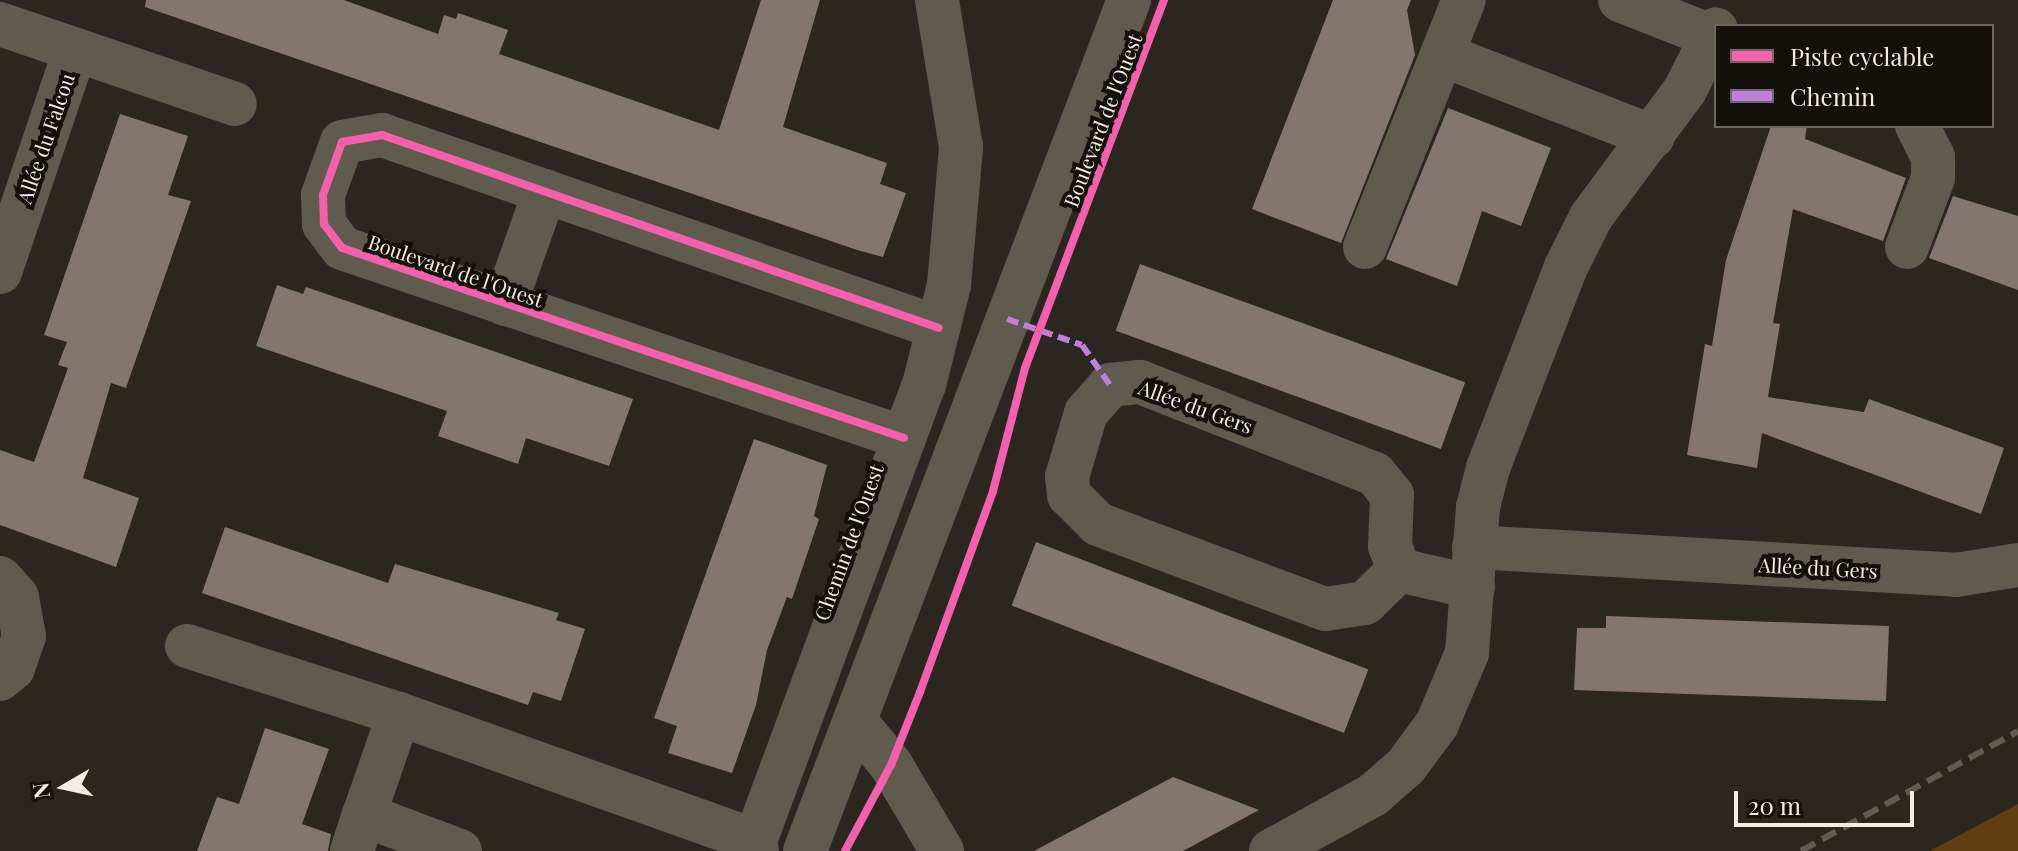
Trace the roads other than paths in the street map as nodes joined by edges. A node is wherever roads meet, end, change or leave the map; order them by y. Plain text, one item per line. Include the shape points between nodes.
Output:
1 (937, 0) edge
2 (1129, 0) edge
3 (1464, 0) edge
4 (1620, 0) edge
5 (0, 24) edge
6 (1714, 25) edge
7 (1714, 33) edge
8 (75, 50) junction
9 (1443, 55) junction
10 (235, 104) dead end
11 (1918, 128) edge
12 (1653, 137) junction
13 (545, 191) junction
14 (1365, 247) dead end
15 (1907, 247) dead end
16 (0, 272) edge
17 (505, 304) junction
18 (939, 328) junction
19 (924, 385) junction
20 (978, 392) junction
21 (904, 438) junction
22 (2018, 565) edge
23 (1474, 567) junction
24 (1399, 570) junction
25 (0, 578) edge
26 (187, 646) dead end
27 (0, 679) edge
28 (399, 714) junction
29 (857, 723) junction
30 (358, 833) edge
31 (756, 846) edge
32 (460, 851) edge
33 (805, 851) edge
34 (942, 851) edge
35 (1271, 851) edge

1 - 18 street, Chemin de l'Ouest via 961,147 949,285
2 - 20 street, Boulevard de l'Ouest
3 - 9 street
4 - 6 street
5 - 8 street, Allée du Falcou
7 - 12 street
8 - 10 street, Allée du Falcou
8 - 16 street, Allée du Falcou
9 - 12 street
9 - 14 street
11 - 15 street via 1933,157 1933,178
12 - 23 street via 1591,217 1565,269 1488,468
13 - 17 street, Boulevard de l'Ouest
13 - 17 street, Boulevard de l'Ouest via 382,135 363,134 342,142 323,195 324,224 342,248
13 - 18 street, Boulevard de l'Ouest
17 - 21 street, Boulevard de l'Ouest
18 - 19 street, Chemin de l'Ouest
19 - 20 street via 955,397
19 - 21 street, Chemin de l'Ouest
20 - 29 street, Boulevard de l'Ouest
21 - 31 street, Chemin de l'Ouest
22 - 23 street, Allée du Gers via 1956,575
23 - 24 street, Allée du Gers
23 - 35 street via 1460,677 1423,747 1373,795
24 - 24 street, Allée du Gers via 1390,546 1392,495 1375,474 1140,382 1110,385 1086,413 1067,477 1069,495 1098,524 1325,609 1365,603
25 - 27 street via 17,597 24,636 13,668
26 - 28 street
28 - 30 street
28 - 31 street
29 - 33 street, Boulevard de l'Ouest
29 - 34 street via 891,765
30 - 32 street

